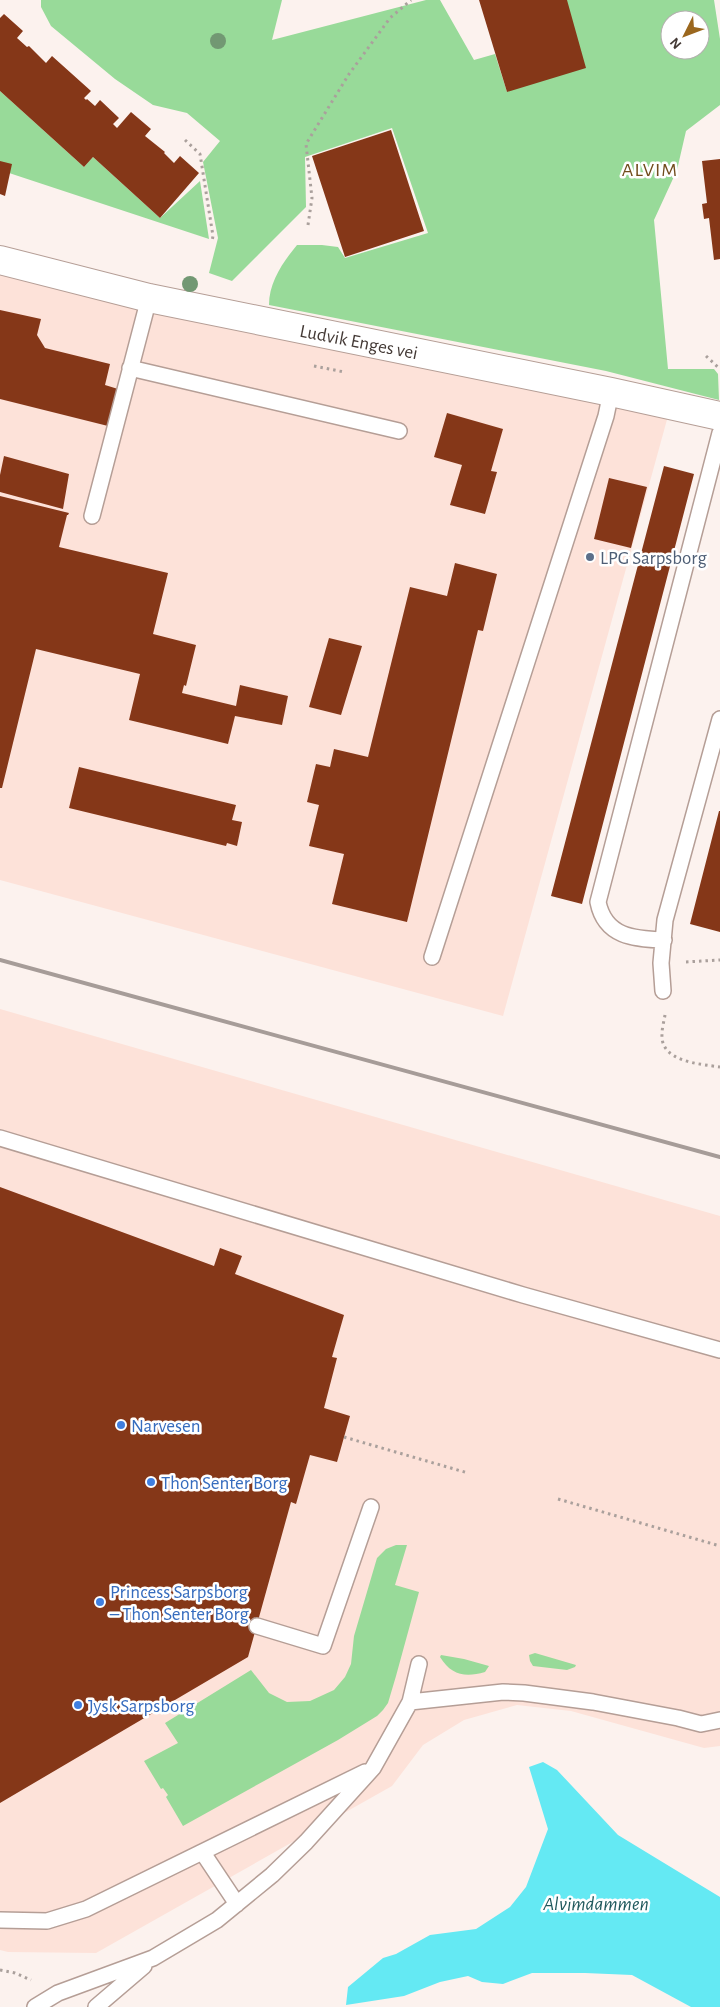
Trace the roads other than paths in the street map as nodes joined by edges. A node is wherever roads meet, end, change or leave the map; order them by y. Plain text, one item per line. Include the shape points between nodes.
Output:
1 (0, 260) edge
2 (148, 298) junction
3 (130, 368) junction
4 (611, 392) junction
5 (720, 416) edge
6 (399, 431) dead end
7 (720, 433) edge
8 (92, 516) dead end
9 (720, 719) edge
10 (664, 940) junction
11 (432, 957) dead end
12 (663, 991) road end
13 (0, 1138) edge
14 (720, 1350) edge
15 (371, 1507) dead end
16 (257, 1626) dead end
17 (419, 1664) dead end
18 (410, 1702) junction
19 (720, 1720) edge
20 (373, 1768) junction
21 (203, 1853) junction
22 (237, 1904) junction
23 (0, 1920) edge
24 (153, 1958) junction
25 (35, 2007) edge
26 (96, 2007) edge

1 - 2 street, Ludvik Enges vei
2 - 3 lane
2 - 4 street, Ludvik Enges vei
3 - 6 lane
3 - 8 lane
4 - 5 street, Ludvik Enges vei
4 - 11 lane
7 - 10 lane via 598,902 601,916 612,928 632,938
9 - 10 lane via 665,920
10 - 12 lane via 661,963
13 - 14 lane via 523,1295
15 - 16 lane via 323,1646
17 - 18 lane
18 - 19 lane via 503,1692 524,1693 593,1702 700,1724
18 - 20 lane
20 - 21 lane
20 - 22 lane via 306,1842
21 - 22 lane
21 - 23 lane via 86,1909 47,1921
22 - 24 lane via 217,1920
24 - 25 lane via 58,1993
24 - 26 lane

